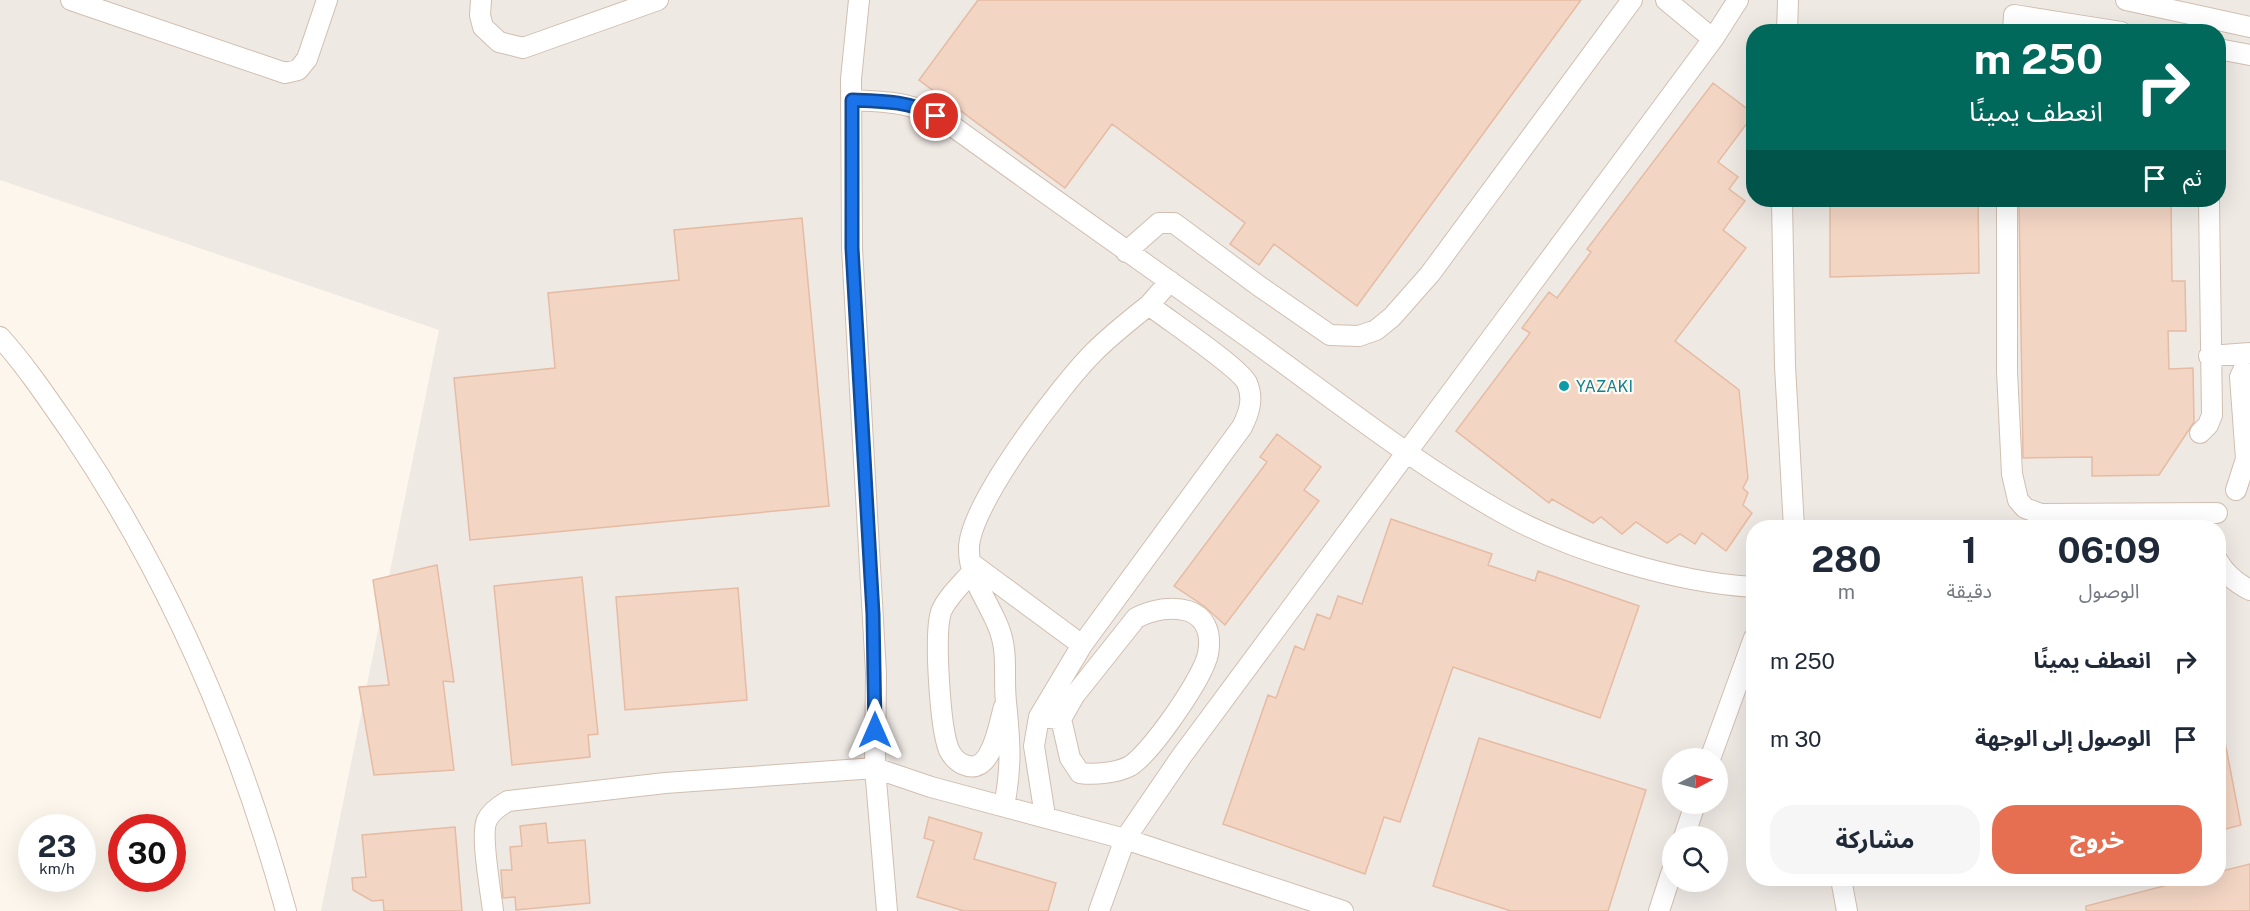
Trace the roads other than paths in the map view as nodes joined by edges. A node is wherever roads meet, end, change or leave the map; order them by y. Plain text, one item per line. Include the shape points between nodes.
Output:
1 (71, 0) edge
2 (327, 0) edge
3 (481, 0) edge
4 (658, 0) edge
5 (859, 0) edge
6 (1632, 0) edge
7 (1666, 0) edge
8 (1738, 0) edge
9 (1788, 0) edge
10 (2127, 0) edge
11 (2014, 15) edge
12 (1787, 24) edge
13 (2071, 24) edge
14 (2250, 27) edge
15 (1713, 39) junction
16 (2226, 50) edge
17 (2250, 55) edge
18 (852, 100) junction
19 (1782, 207) edge
20 (2007, 207) edge
21 (2209, 207) edge
22 (1126, 252) junction
23 (1170, 281) junction
24 (1149, 305) junction
25 (0, 337) edge
26 (2250, 354) edge
27 (2210, 356) junction
28 (2199, 433) dead end
29 (1408, 452) junction
30 (2243, 486) edge
31 (1794, 520) edge
32 (2190, 520) edge
33 (2216, 520) edge
34 (971, 568) junction
35 (2226, 574) edge
36 (1746, 586) edge
37 (2250, 590) edge
38 (1082, 645) junction
39 (1746, 660) edge
40 (1006, 700) junction
41 (1039, 717) junction
42 (1061, 719) junction
43 (1714, 748) edge
44 (875, 768) junction
45 (1004, 806) junction
46 (1045, 816) junction
47 (1125, 839) junction
48 (1842, 886) edge
49 (1665, 892) edge
50 (286, 911) edge
51 (493, 911) edge
52 (887, 911) edge
53 (1099, 911) edge
54 (1343, 911) edge
55 (1659, 911) edge
56 (1847, 911) edge

1 - 2 street via 285,73 298,70 307,59
3 - 4 street via 483,27 498,42 523,48
5 - 18 street
6 - 22 street via 1430,274 1376,330 1359,336 1330,334 1174,223 1159,223
7 - 15 street
8 - 15 street
9 - 12 street
10 - 14 street
11 - 13 street
15 - 29 street
16 - 17 street
18 - 22 street via 924,109
18 - 44 street via 852,248 875,661
19 - 31 street
20 - 32 street via 2007,371 2012,474 2018,500 2025,508 2041,514
21 - 27 street
22 - 23 street
23 - 24 street
23 - 29 street
24 - 34 street via 1092,354 1010,460 975,522 968,549
24 - 38 street via 1242,377 1250,395 1249,412 1164,537
25 - 50 street via 48,398 98,472 177,612 245,778
26 - 27 street
26 - 30 street via 2240,377 2246,459
27 - 28 street via 2212,415
29 - 36 street via 1503,513 1546,534 1645,569
29 - 47 street
30 - 33 street
34 - 38 street
34 - 40 street via 1004,646
34 - 40 street via 947,602 938,628 944,727 947,747 956,759 975,766 989,755
35 - 37 street
38 - 41 street
39 - 43 street
40 - 45 street via 1011,762
41 - 42 street
41 - 46 street via 1034,746
42 - 42 street via 1070,758 1080,773 1111,771 1138,760 1172,718 1202,670 1208,653 1201,620 1183,608 1171,607 1136,618 1074,696
44 - 45 street
44 - 51 street via 665,783 508,801 486,820
44 - 52 street
45 - 46 street
46 - 47 street
47 - 53 street
47 - 54 street
48 - 56 street
49 - 55 street

